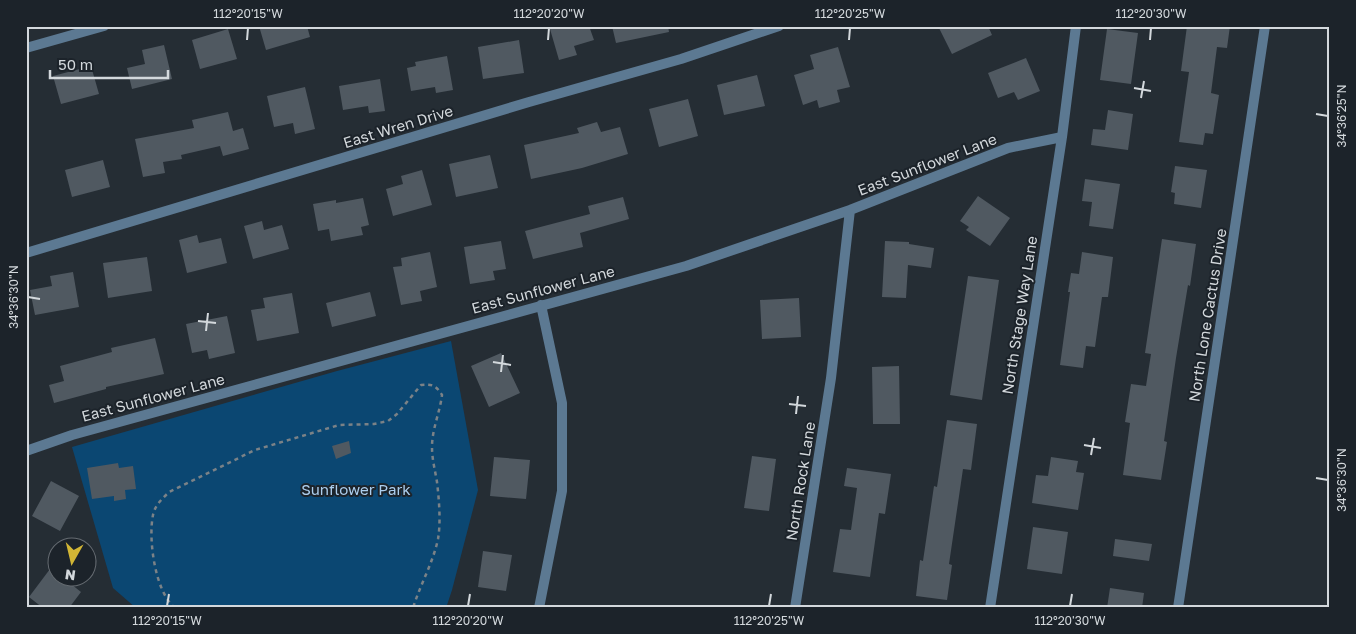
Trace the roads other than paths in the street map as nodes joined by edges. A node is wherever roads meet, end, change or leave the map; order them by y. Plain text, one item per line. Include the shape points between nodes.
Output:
1 (104, 26) edge
2 (779, 26) edge
3 (1076, 26) edge
4 (1265, 26) edge
5 (26, 48) edge
6 (1062, 137) junction
7 (850, 210) junction
8 (26, 253) edge
9 (541, 306) junction
10 (26, 452) edge
11 (539, 608) edge
12 (795, 608) edge
13 (990, 608) edge
14 (1178, 608) edge

1 - 5 street
2 - 8 street, East Wren Drive via 681,59
3 - 6 street, North Stage Way Lane
4 - 14 street, North Lone Cactus Drive
6 - 7 street, East Sunflower Lane via 1008,148
6 - 13 street, North Stage Way Lane
7 - 9 street, East Sunflower Lane via 686,266
7 - 12 street, North Rock Lane via 831,378
9 - 10 street, East Sunflower Lane via 72,435
9 - 11 street via 562,403 562,491

